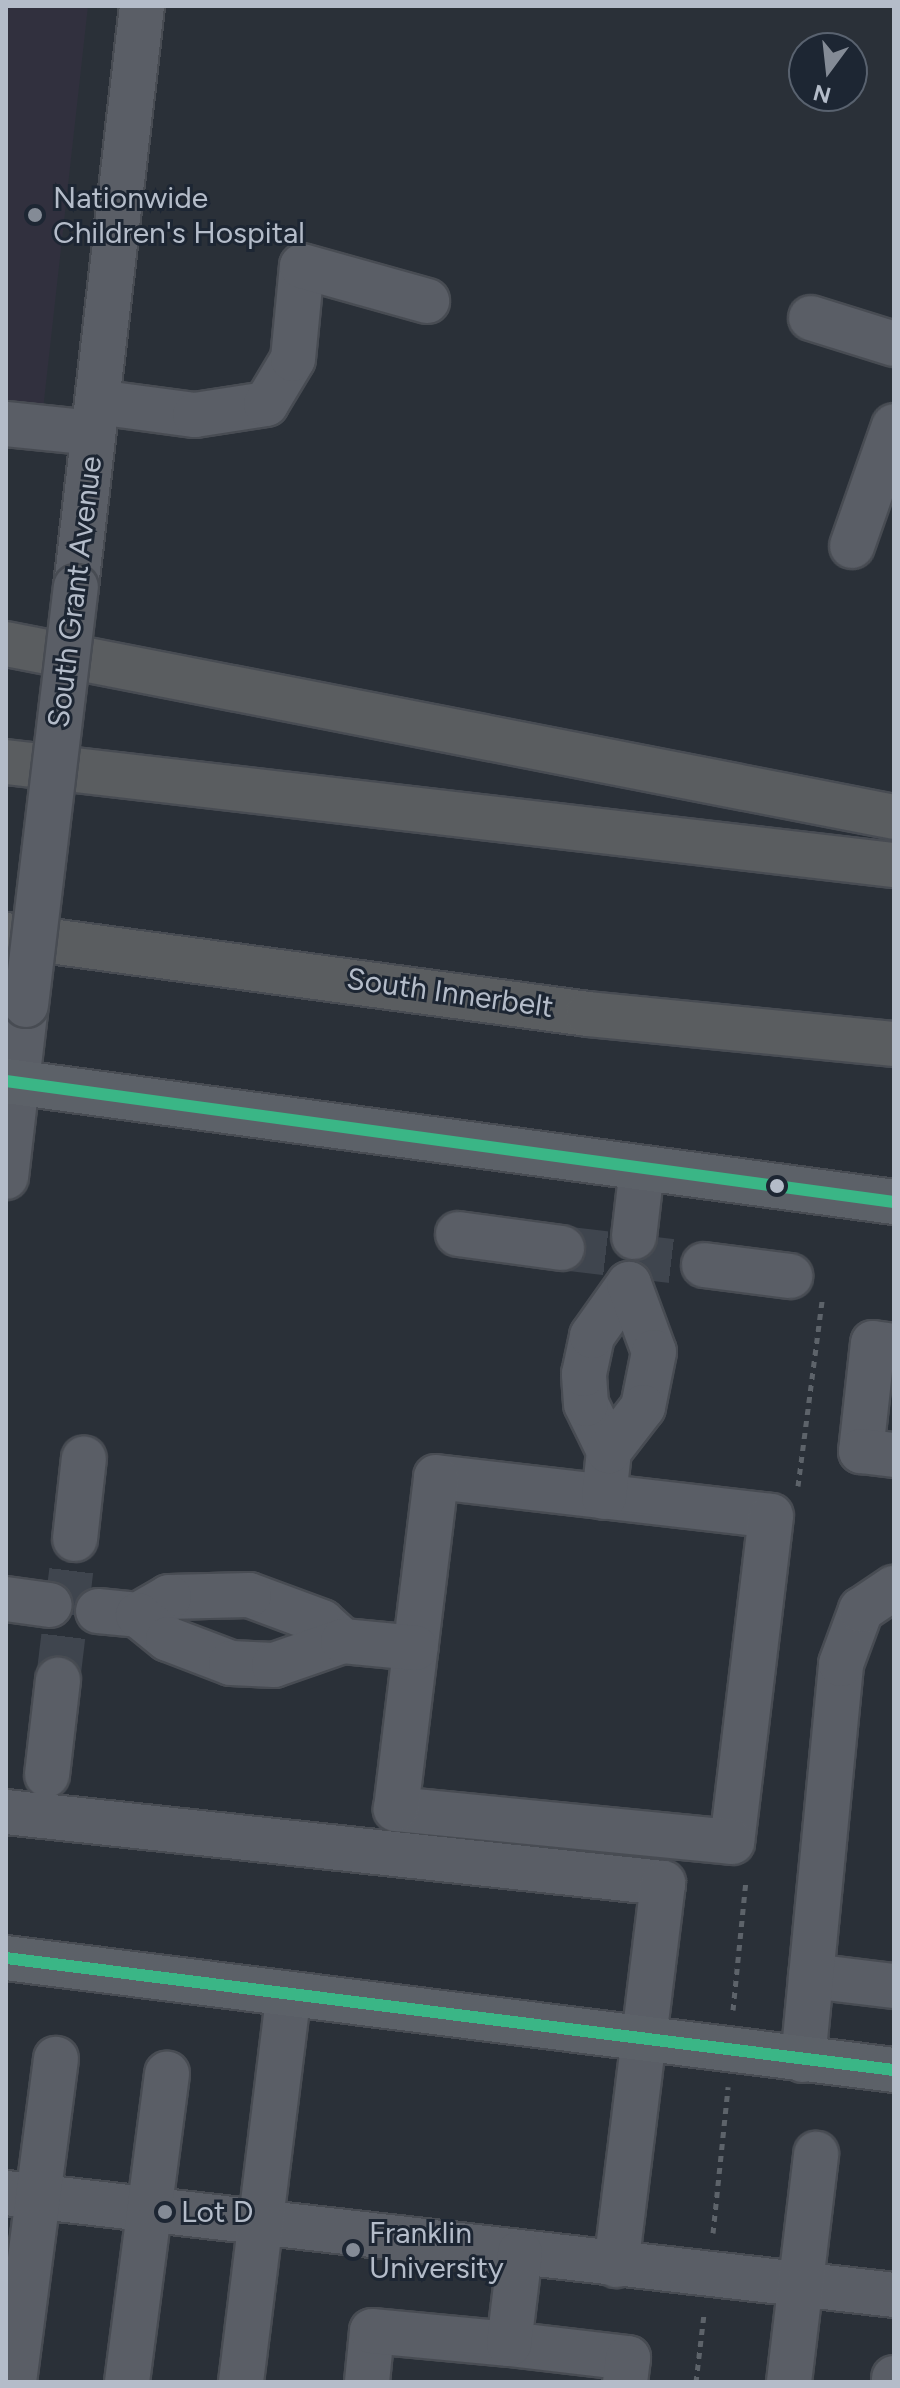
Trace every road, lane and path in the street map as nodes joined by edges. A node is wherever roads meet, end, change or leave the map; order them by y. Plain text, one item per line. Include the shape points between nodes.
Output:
1 (142, 6) edge
2 (427, 301) dead end
3 (811, 318) dead end
4 (894, 344) edge
5 (95, 417) junction
6 (6, 424) edge
7 (894, 426) edge
8 (852, 546) dead end
9 (6, 644) edge
10 (6, 739) edge
11 (6, 762) edge
12 (255, 786) junction
13 (894, 817) edge
14 (894, 865) edge
15 (6, 935) edge
16 (894, 1044) edge
17 (9, 1083) edge
18 (642, 1168) junction
19 (6, 1177) edge
20 (894, 1202) edge
21 (458, 1234) dead end
22 (634, 1237) dead end
23 (562, 1248) tunnel mouth
24 (704, 1265) tunnel mouth
25 (790, 1276) dead end
26 (894, 1346) edge
27 (609, 1451) dead end
28 (894, 1455) edge
29 (84, 1458) dead end
30 (604, 1497) junction
31 (75, 1539) tunnel mouth
32 (894, 1588) edge
33 (6, 1599) edge
34 (50, 1605) dead end
35 (343, 1641) junction
36 (416, 1648) junction
37 (58, 1680) tunnel mouth
38 (47, 1775) dead end
39 (6, 1812) edge
40 (6, 1958) edge
41 (811, 1976) junction
42 (894, 1986) edge
43 (288, 1998) junction
44 (644, 2042) junction
45 (56, 2059) dead end
46 (803, 2060) junction
47 (894, 2070) edge
48 (167, 2074) dead end
49 (816, 2154) dead end
50 (22, 2195) edge
51 (148, 2210) junction
52 (259, 2223) junction
53 (520, 2253) junction
54 (616, 2265) junction
55 (800, 2286) junction
56 (894, 2295) edge
57 (509, 2344) junction
58 (14, 2382) edge
59 (127, 2382) edge
60 (241, 2382) edge
61 (367, 2382) edge
62 (625, 2382) edge
63 (789, 2382) edge

1 - 5 street, South Grant Avenue
2 - 5 street via 302,266 293,359 266,404 195,415
3 - 4 street
5 - 6 street
5 - 17 street, South Grant Avenue, bridge via 26,1005
7 - 8 street
9 - 13 highway
10 - 12 highway
11 - 12 highway
12 - 14 highway
15 - 16 highway, South Innerbelt via 588,1014
17 - 18 main road
17 - 19 street, South Grant Avenue
18 - 20 main road
18 - 22 street
21 - 23 street
24 - 25 street
26 - 28 street via 873,1343 861,1451
27 - 30 street
29 - 31 street
30 - 36 street via 436,1477
30 - 36 street via 771,1516 732,1842 396,1809
32 - 41 street via 861,1610 841,1664
33 - 34 street
35 - 35 street via 322,1622 249,1595 169,1597 118,1613 231,1663 274,1665
35 - 36 street
37 - 38 street
39 - 44 street via 663,1883
40 - 43 main road
41 - 42 street
41 - 46 street
43 - 44 main road
43 - 52 street
44 - 46 main road
44 - 54 street
45 - 50 street
46 - 47 main road
48 - 51 street
49 - 55 street
50 - 51 street
50 - 58 street
51 - 52 street
51 - 59 street
52 - 53 street
52 - 60 street
53 - 54 street
53 - 57 street
54 - 55 street
55 - 56 street
55 - 63 street
57 - 61 street via 372,2331
57 - 62 street via 628,2358

